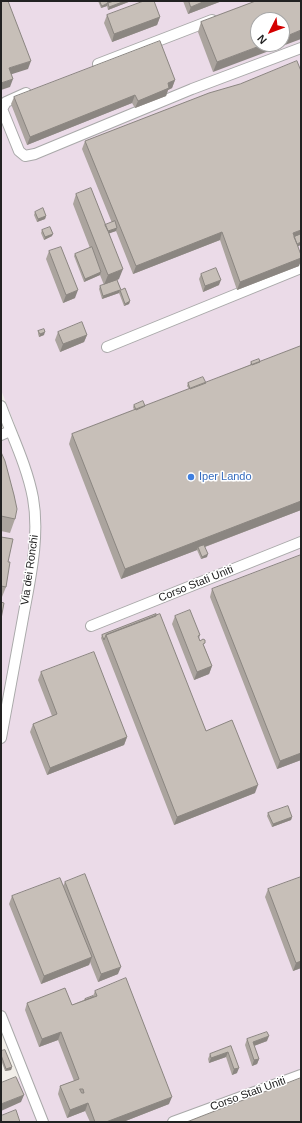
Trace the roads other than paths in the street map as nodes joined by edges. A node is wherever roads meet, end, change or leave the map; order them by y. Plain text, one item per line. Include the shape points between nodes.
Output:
1 (225, 15) edge
2 (301, 48) edge
3 (86, 69) edge
4 (36, 89) edge
5 (301, 268) edge
6 (107, 347) dead end
7 (1, 406) edge
8 (6, 433) edge
9 (301, 542) edge
10 (92, 626) dead end
11 (1, 738) edge
12 (1, 1016) edge
13 (3, 1025) edge
14 (301, 1075) edge
15 (43, 1122) edge
16 (173, 1122) edge

1 - 3 street
2 - 4 street via 25,156 19,151 2,109 6,102
5 - 6 street
7 - 8 street, Via dei Ronchi
8 - 11 street, Via dei Ronchi via 25,469 33,498 35,530 34,553
9 - 10 street, Corso Stati Uniti
12 - 13 street
13 - 15 street
14 - 16 street, Corso Stati Uniti

